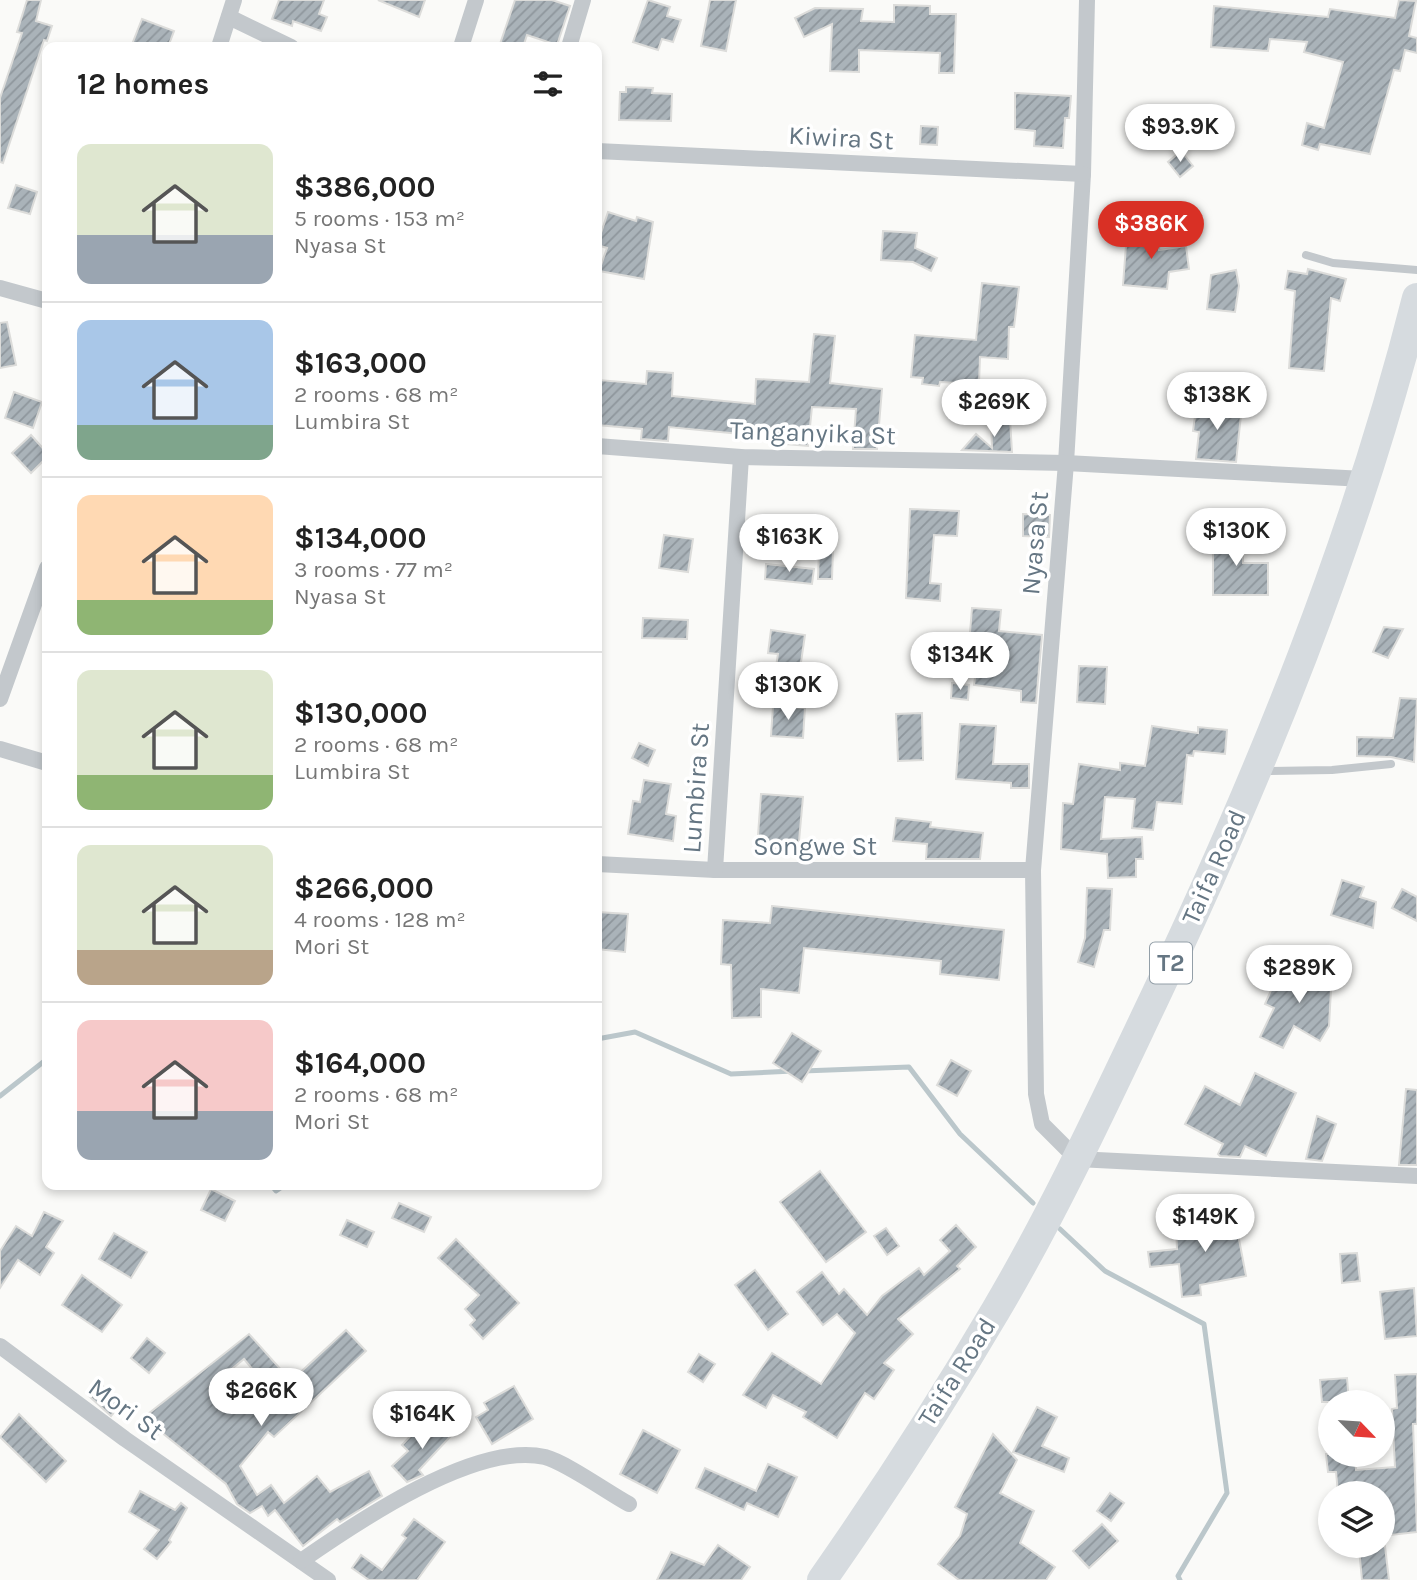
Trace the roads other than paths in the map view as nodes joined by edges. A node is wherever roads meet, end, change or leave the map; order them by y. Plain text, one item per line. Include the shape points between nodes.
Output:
1 (234, 0) edge
2 (476, 0) edge
3 (583, 0) edge
4 (1087, 0) edge
5 (229, 17) junction
6 (221, 42) edge
7 (281, 42) edge
8 (463, 42) edge
9 (570, 42) edge
10 (602, 151) edge
11 (1083, 174) junction
12 (1306, 255) dead end
13 (1417, 270) edge
14 (0, 288) edge
15 (1417, 298) edge
16 (42, 300) edge
17 (602, 446) edge
18 (741, 457) junction
19 (1066, 464) junction
20 (1364, 479) junction
21 (42, 582) edge
22 (0, 699) edge
23 (0, 749) edge
24 (42, 762) edge
25 (1391, 764) dead end
26 (1256, 771) junction
27 (602, 864) edge
28 (715, 870) junction
29 (1033, 870) junction
30 (1077, 1159) junction
31 (1417, 1176) edge
32 (0, 1346) edge
33 (629, 1504) dead end
34 (301, 1561) junction
35 (328, 1580) edge
36 (822, 1580) edge

1 - 5 street
2 - 8 street
3 - 9 street
4 - 11 street, Nyasa St
5 - 6 street
5 - 7 street
10 - 11 street, Kiwira St
11 - 19 street, Nyasa St
12 - 13 lane via 1333,263
14 - 16 street
15 - 20 highway, Taifa Road / T2
17 - 18 street, Tanganyika St
18 - 19 street, Tanganyika St
18 - 28 street, Lumbira St
19 - 20 street, Tanganyika St
19 - 29 street, Nyasa St
20 - 26 highway, Taifa Road / T2 via 1310,636
21 - 22 street
23 - 24 street
25 - 26 lane
26 - 30 highway, Taifa Road / T2 via 1192,920
27 - 28 street, Songwe St
28 - 29 street, Songwe St
29 - 30 street, Nyasa St via 1036,1094 1042,1124
30 - 31 street
30 - 36 highway, Taifa Road / T2 via 996,1310
32 - 34 street, Mori St
33 - 34 street via 548,1458 518,1453 478,1462 362,1518
34 - 35 street, Mori St

